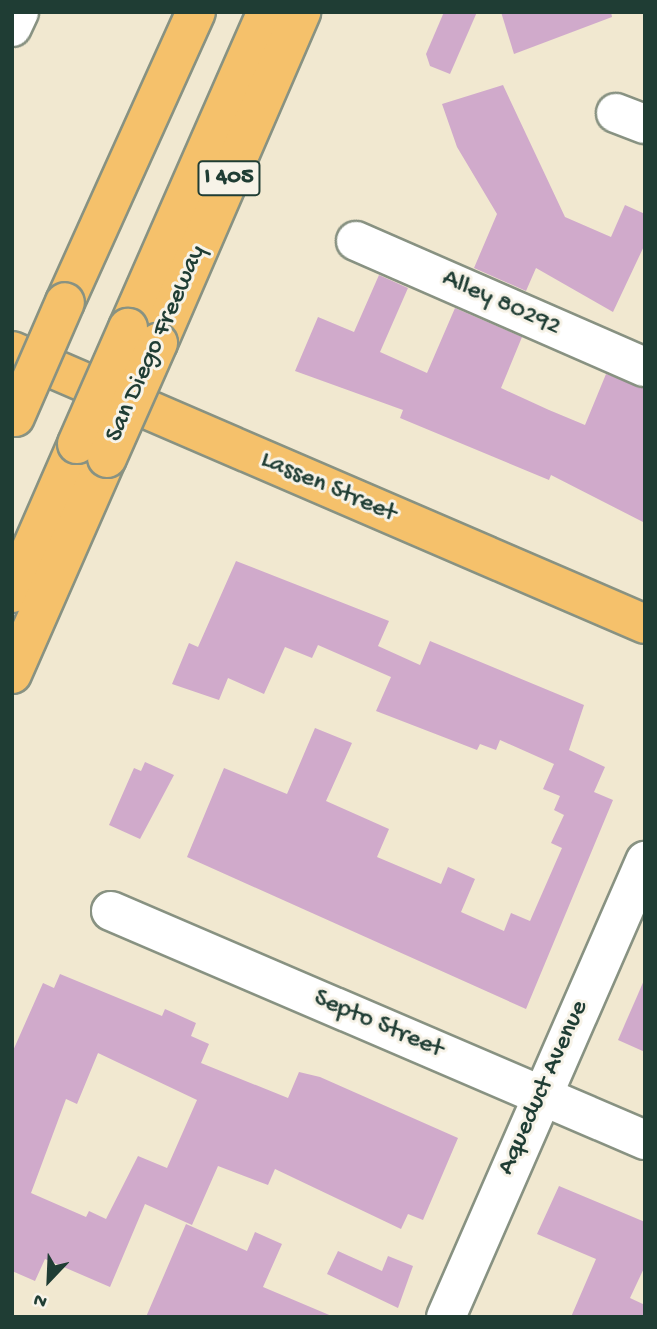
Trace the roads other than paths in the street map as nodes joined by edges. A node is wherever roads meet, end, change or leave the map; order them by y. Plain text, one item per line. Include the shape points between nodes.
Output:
1 (19, 12) edge
2 (196, 12) edge
3 (243, 12) edge
4 (267, 12) edge
5 (301, 12) edge
6 (12, 27) edge
7 (356, 240) dead end
8 (131, 331) junction
9 (12, 351) edge
10 (645, 367) edge
11 (14, 420) edge
12 (81, 446) junction
13 (12, 542) edge
14 (12, 593) edge
15 (645, 624) edge
16 (12, 674) edge
17 (645, 861) edge
18 (111, 911) dead end
19 (540, 1094) junction
20 (645, 1140) edge
21 (446, 1317) edge

1 - 6 street
2 - 11 main road, bridge
3 - 8 main road
4 - 8 main road
5 - 8 main road, San Diego Freeway / I 405
7 - 10 street, Alley 80292
8 - 12 main road, San Diego Freeway / I 405, bridge
8 - 12 main road
9 - 15 main road, Lassen Street
12 - 13 main road
12 - 14 main road
12 - 16 main road, San Diego Freeway / I 405
17 - 19 street, Aqueduct Avenue
18 - 19 street, Septo Street
19 - 20 street, Septo Street
19 - 21 street, Aqueduct Avenue

